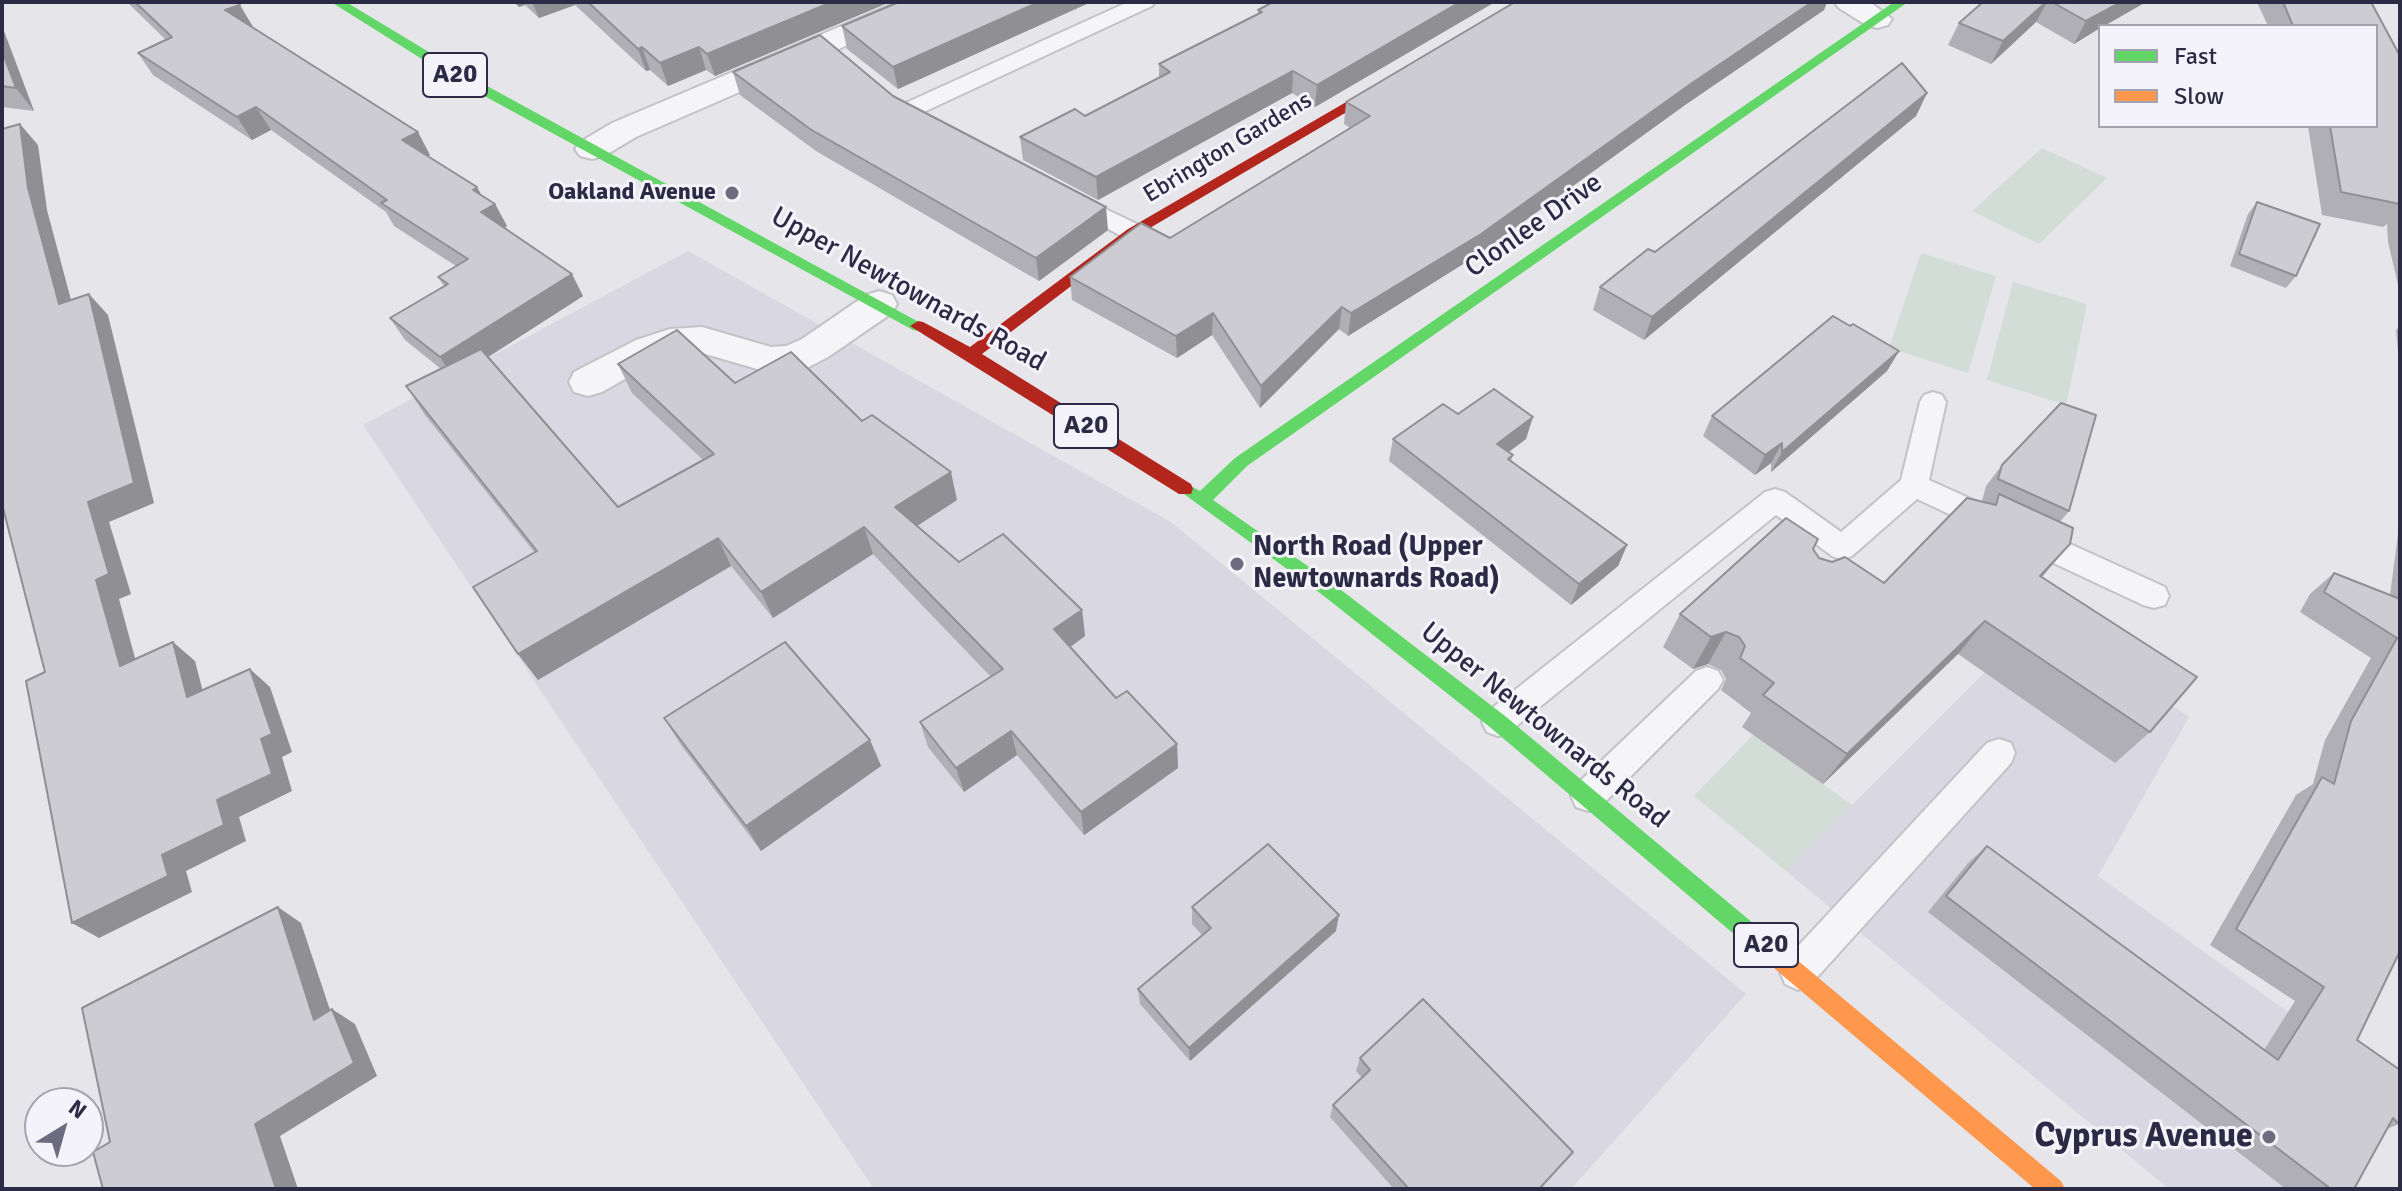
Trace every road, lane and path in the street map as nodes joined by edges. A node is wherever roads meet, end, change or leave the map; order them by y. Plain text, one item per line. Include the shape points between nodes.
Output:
1 (337, 2) edge
2 (1145, 2) edge
3 (1849, 2) edge
4 (1902, 2) edge
5 (919, 3) edge
6 (1877, 19) junction
7 (1414, 65) edge
8 (933, 125) edge
9 (592, 149) junction
10 (1053, 189) edge
11 (1133, 232) junction
12 (879, 304) junction
13 (971, 354) junction
14 (588, 382) dead end
15 (1933, 402) dead end
16 (1914, 485) junction
17 (1202, 500) junction
18 (1842, 548) junction
19 (1821, 570) edge
20 (2154, 596) dead end
21 (1707, 680) dead end
22 (1498, 722) junction
23 (1999, 753) dead end
24 (1588, 796) junction
25 (1798, 972) junction
26 (2053, 1189) edge

1 - 9 main road, Upper Newtownards Road / A20
2 - 8 lane via 901,106
3 - 6 street
4 - 6 main road, Clonlee Drive
5 - 9 street via 836,54 624,130
6 - 17 main road, Clonlee Drive via 1241,462
7 - 11 main road, Ebrington Gardens
9 - 12 main road, Upper Newtownards Road / A20
10 - 11 lane
11 - 13 main road, Ebrington Gardens
12 - 13 main road, Upper Newtownards Road / A20
12 - 14 street via 791,359 771,360 702,340 670,342
13 - 17 main road, Upper Newtownards Road / A20
15 - 16 lane
16 - 18 lane
16 - 20 lane
17 - 22 main road, Upper Newtownards Road / A20
18 - 19 lane
18 - 22 lane via 1775,500
21 - 24 lane
22 - 24 main road, Upper Newtownards Road / A20
23 - 25 lane
24 - 25 main road, Upper Newtownards Road / A20
25 - 26 main road, Upper Newtownards Road / A20

